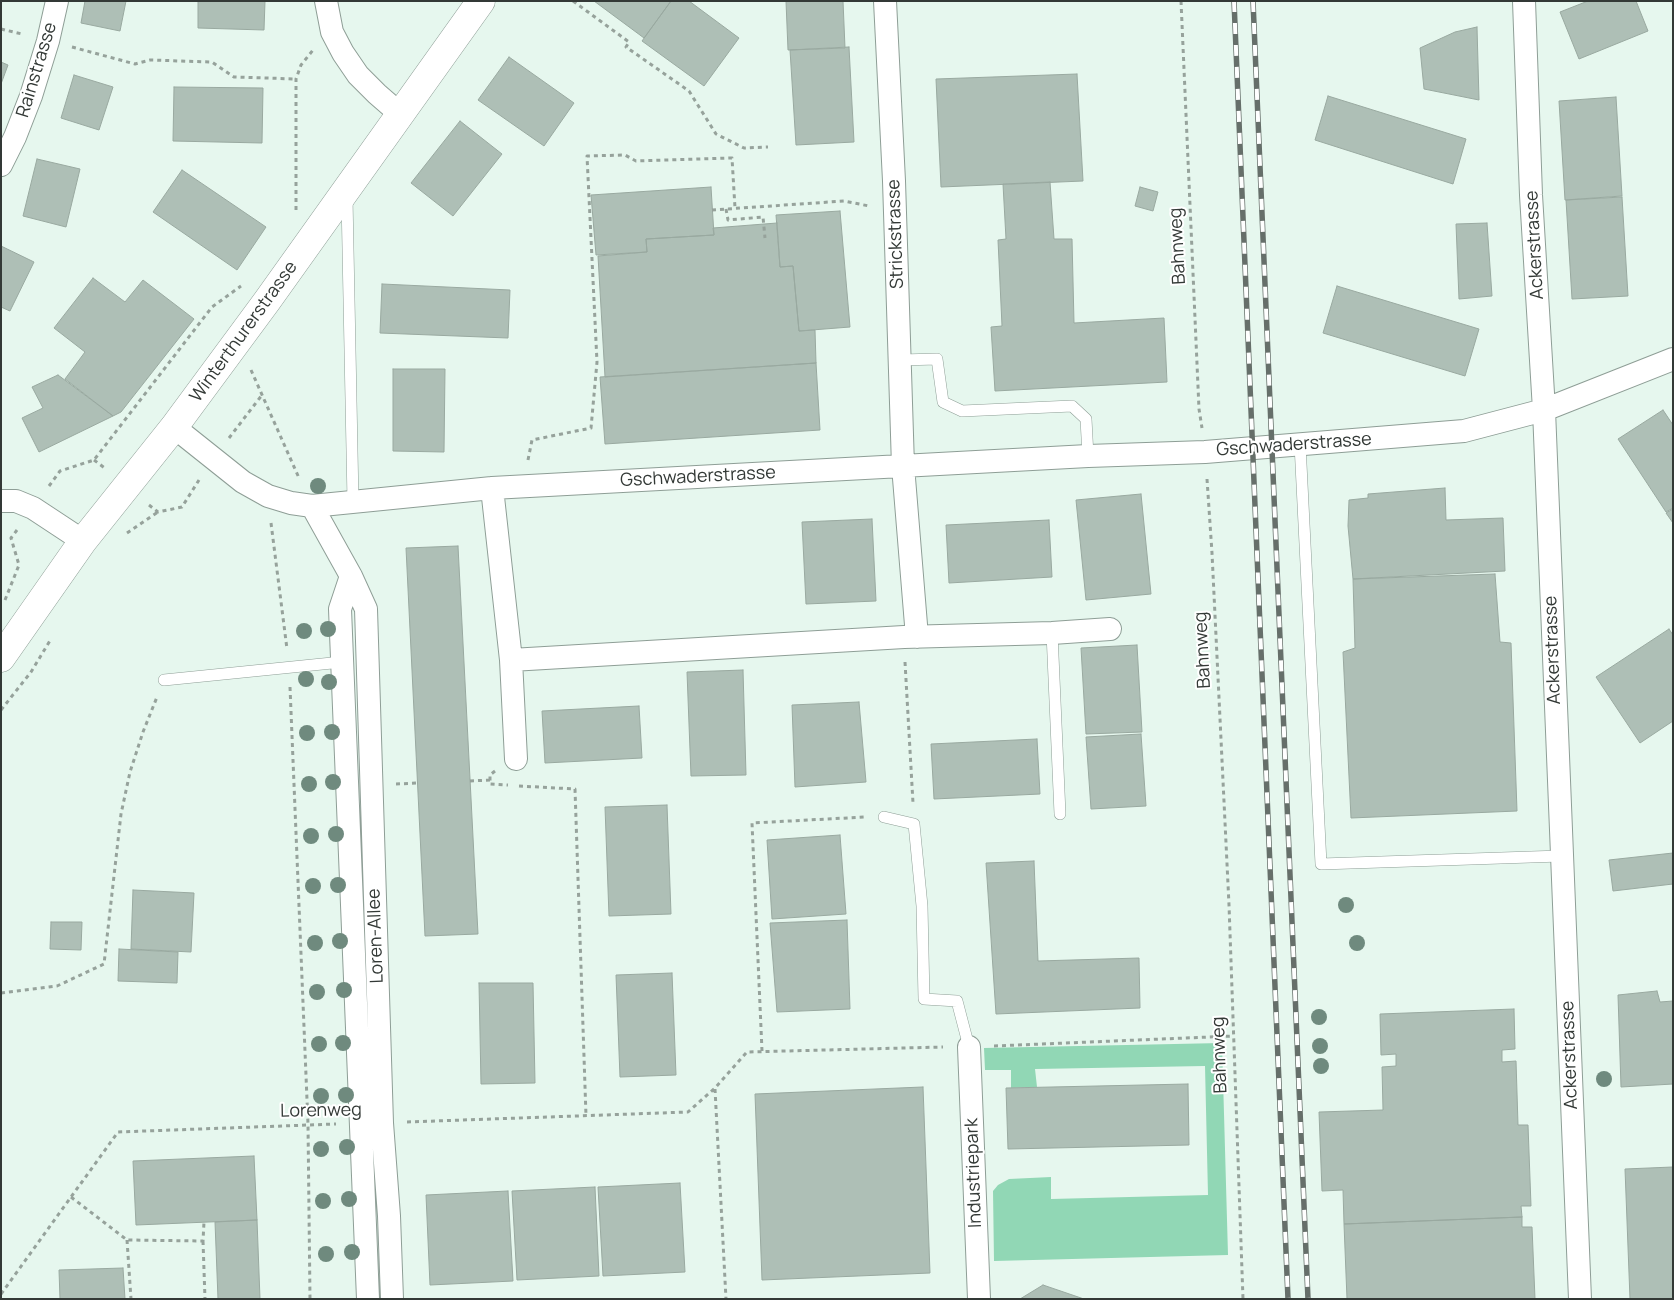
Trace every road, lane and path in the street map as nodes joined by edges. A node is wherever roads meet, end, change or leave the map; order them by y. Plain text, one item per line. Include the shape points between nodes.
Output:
1 (57, 1) edge
2 (326, 1) edge
3 (481, 1) edge
4 (573, 1) edge
5 (885, 1) edge
6 (1181, 1) edge
7 (1524, 1) edge
8 (332, 32) junction
9 (48, 41) junction
10 (296, 79) junction
11 (400, 114) junction
12 (768, 147) dead end
13 (1, 165) edge
14 (347, 189) junction
15 (877, 207) dead end
16 (735, 208) junction
17 (726, 209) junction
18 (712, 210) dead end
19 (291, 217) dead end
20 (765, 238) dead end
21 (243, 284) dead end
22 (1673, 359) edge
23 (901, 360) junction
24 (250, 369) dead end
25 (1544, 410) junction
26 (174, 427) junction
27 (1300, 444) junction
28 (1204, 452) junction
29 (1088, 456) junction
30 (903, 466) junction
31 (522, 486) junction
32 (492, 488) junction
33 (268, 496) junction
34 (1, 500) edge
35 (353, 501) junction
36 (312, 506) junction
37 (33, 508) junction
38 (83, 541) junction
39 (351, 576) junction
40 (1, 608) edge
41 (1110, 629) dead end
42 (1052, 633) junction
43 (911, 637) junction
44 (1, 658) edge
45 (511, 660) junction
46 (342, 662) junction
47 (289, 668) junction
48 (164, 680) joint
49 (516, 759) joint
50 (490, 780) junction
51 (470, 781) dead end
52 (509, 785) dead end
53 (518, 786) dead end
54 (1060, 814) dead end
55 (884, 816) joint
56 (914, 824) junction
57 (1561, 856) junction
58 (1, 993) edge
59 (969, 1047) joint
60 (762, 1051) dead end
61 (586, 1116) junction
62 (371, 1123) junction
63 (308, 1124) junction
64 (71, 1197) junction
65 (204, 1222) dead end
66 (127, 1240) junction
67 (203, 1241) junction
68 (1, 1294) edge
69 (131, 1299) edge
70 (204, 1299) edge
71 (310, 1299) edge
72 (368, 1299) edge
73 (392, 1299) edge
74 (726, 1299) edge
75 (978, 1299) edge
76 (1243, 1299) edge
77 (1580, 1299) edge

1 - 9 street, Rainstrasse
2 - 8 street
3 - 11 main road, Winterthurerstrasse
4 - 12 path via 629,42 626,47 689,91 716,134 744,148
5 - 23 street, Strickstrasse
6 - 28 path, Bahnweg via 1199,409
7 - 25 street, Ackerstrasse
8 - 10 path via 303,62
8 - 11 street via 358,74
9 - 10 path via 135,64 150,60 212,62 234,77
9 - 13 street, Rainstrasse via 25,113
10 - 19 path via 296,210
11 - 14 main road, Winterthurerstrasse
14 - 26 main road, Winterthurerstrasse
14 - 35 lane
15 - 16 path via 844,201
16 - 17 path
16 - 31 path via 732,158 636,160 625,155 587,156 597,362 591,428 532,440
17 - 18 path
17 - 20 path via 728,220 763,218
21 - 37 path via 212,306 94,460 60,471
22 - 25 street, Gschwaderstrasse
23 - 29 lane via 937,360 943,402 962,412 1072,406 1086,419
23 - 30 street, Strickstrasse
24 - 36 path
25 - 27 street, Gschwaderstrasse via 1464,431
25 - 57 street, Ackerstrasse
26 - 33 street, Gschwaderstrasse via 243,482
26 - 38 main road, Winterthurerstrasse
27 - 28 street, Gschwaderstrasse
27 - 57 lane via 1321,864
28 - 29 street, Gschwaderstrasse
28 - 76 path, Bahnweg via 1217,651
29 - 30 street, Gschwaderstrasse
30 - 31 street, Gschwaderstrasse
30 - 43 street
31 - 32 street, Gschwaderstrasse
32 - 35 street, Gschwaderstrasse
32 - 45 street
33 - 36 street, Gschwaderstrasse
33 - 47 path
34 - 37 street via 16,501
35 - 36 street, Gschwaderstrasse
36 - 39 street, Loren-Allee
37 - 38 street
37 - 40 path via 11,538 19,565
38 - 44 main road, Winterthurerstrasse
39 - 46 street, Loren-Allee via 340,609
39 - 62 street, Loren-Allee via 366,609
41 - 42 street
42 - 43 street
42 - 54 lane
43 - 45 street
43 - 56 path
45 - 49 street
46 - 47 lane
46 - 62 street, Loren-Allee
47 - 48 lane
47 - 63 path
48 - 58 path via 130,772 121,814 104,964 57,986
49 - 50 path via 504,762 490,775
50 - 51 path
50 - 52 path via 490,784
53 - 61 path via 574,789
55 - 56 lane
55 - 60 path via 752,823
56 - 59 lane via 922,906 924,999 957,1001
57 - 77 street, Ackerstrasse
59 - 75 street, Industriepark
61 - 62 path, Lorenweg
61 - 74 path, Lorenweg via 688,1112 715,1088
62 - 63 path, Lorenweg
62 - 72 street, Loren-Allee
62 - 73 street, Loren-Allee via 389,1216
63 - 64 path, Lorenweg via 118,1132
63 - 71 path
64 - 66 path
64 - 68 path, Lorenweg
65 - 67 path
66 - 67 path
66 - 69 path
67 - 70 path

